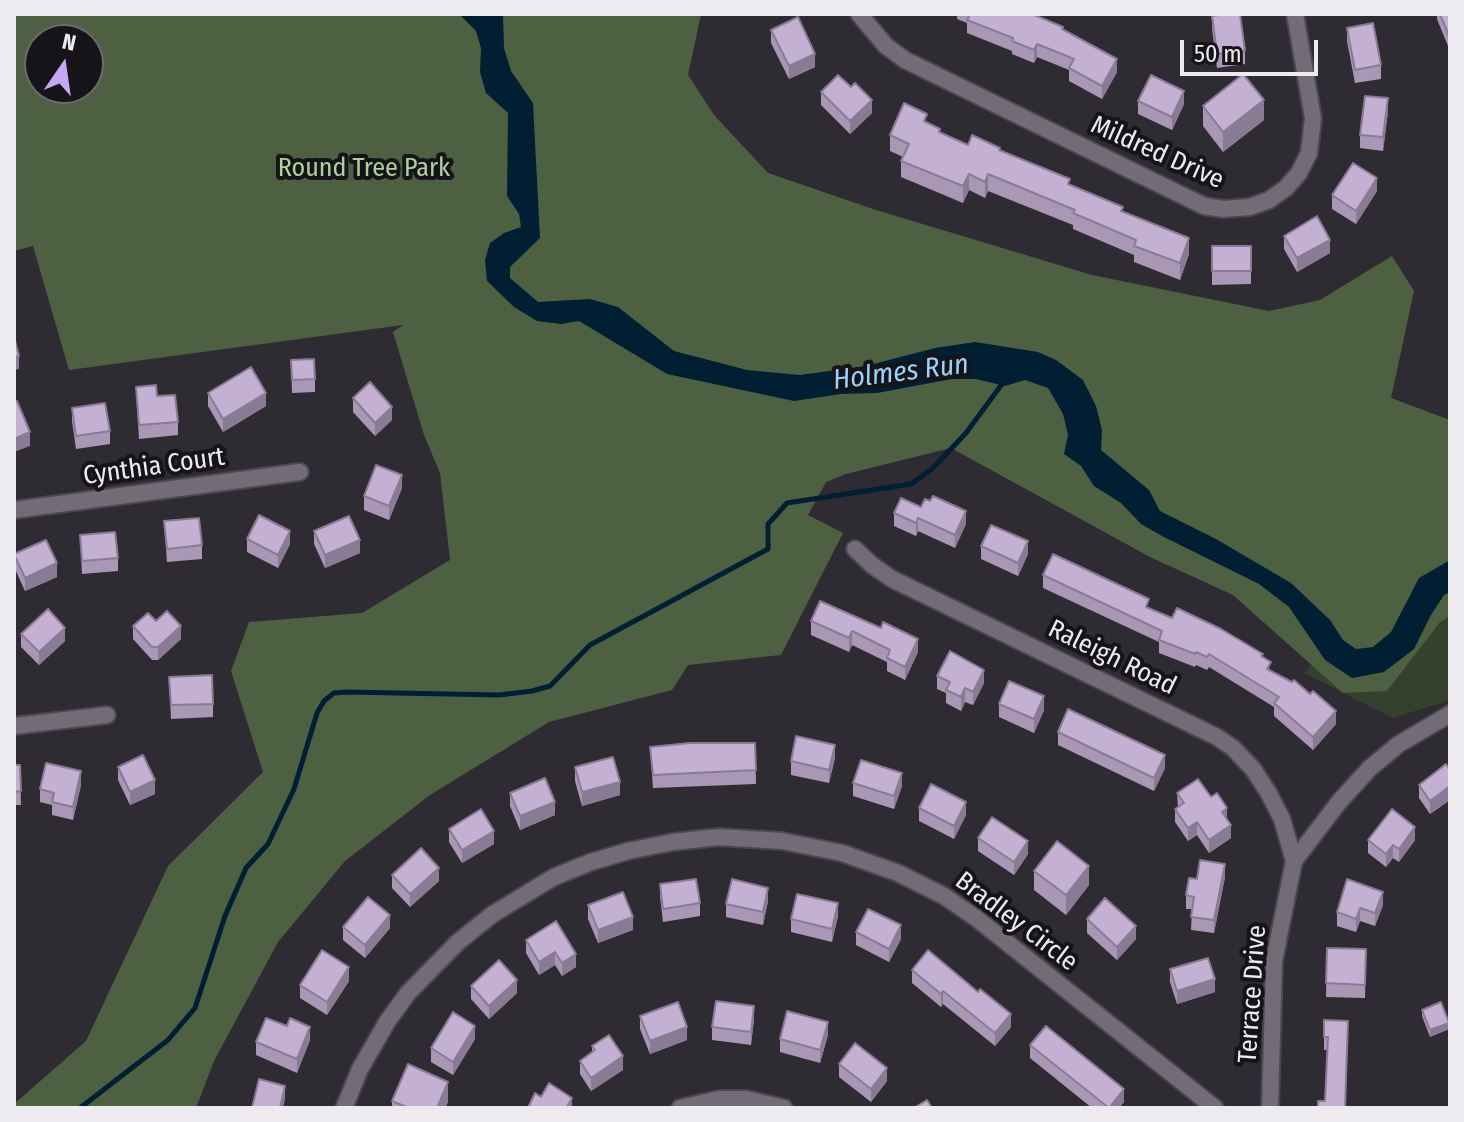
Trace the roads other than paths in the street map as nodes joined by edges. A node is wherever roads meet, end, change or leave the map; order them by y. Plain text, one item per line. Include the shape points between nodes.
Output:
1 (859, 14) edge
2 (1295, 14) edge
3 (300, 472) dead end
4 (14, 510) edge
5 (855, 549) dead end
6 (1450, 714) edge
7 (107, 715) dead end
8 (14, 726) edge
9 (1294, 861) junction
10 (344, 1108) edge
11 (680, 1108) edge
12 (784, 1108) edge
13 (1215, 1108) edge
14 (1270, 1108) edge

1 - 2 street, Mildred Drive via 905,60 1204,206 1223,209 1269,200 1299,173 1309,153 1313,118
3 - 4 street, Cynthia Court
5 - 9 street, Raleigh Road via 892,579 1233,748 1268,792
6 - 9 street, Terrace Drive via 1370,768
7 - 8 street
9 - 14 street, Terrace Drive via 1274,961
10 - 13 street, Bradley Circle via 360,1069 406,996 493,914 554,877 591,862 646,847 719,837 782,841 842,853 944,896
11 - 12 street via 746,1099

